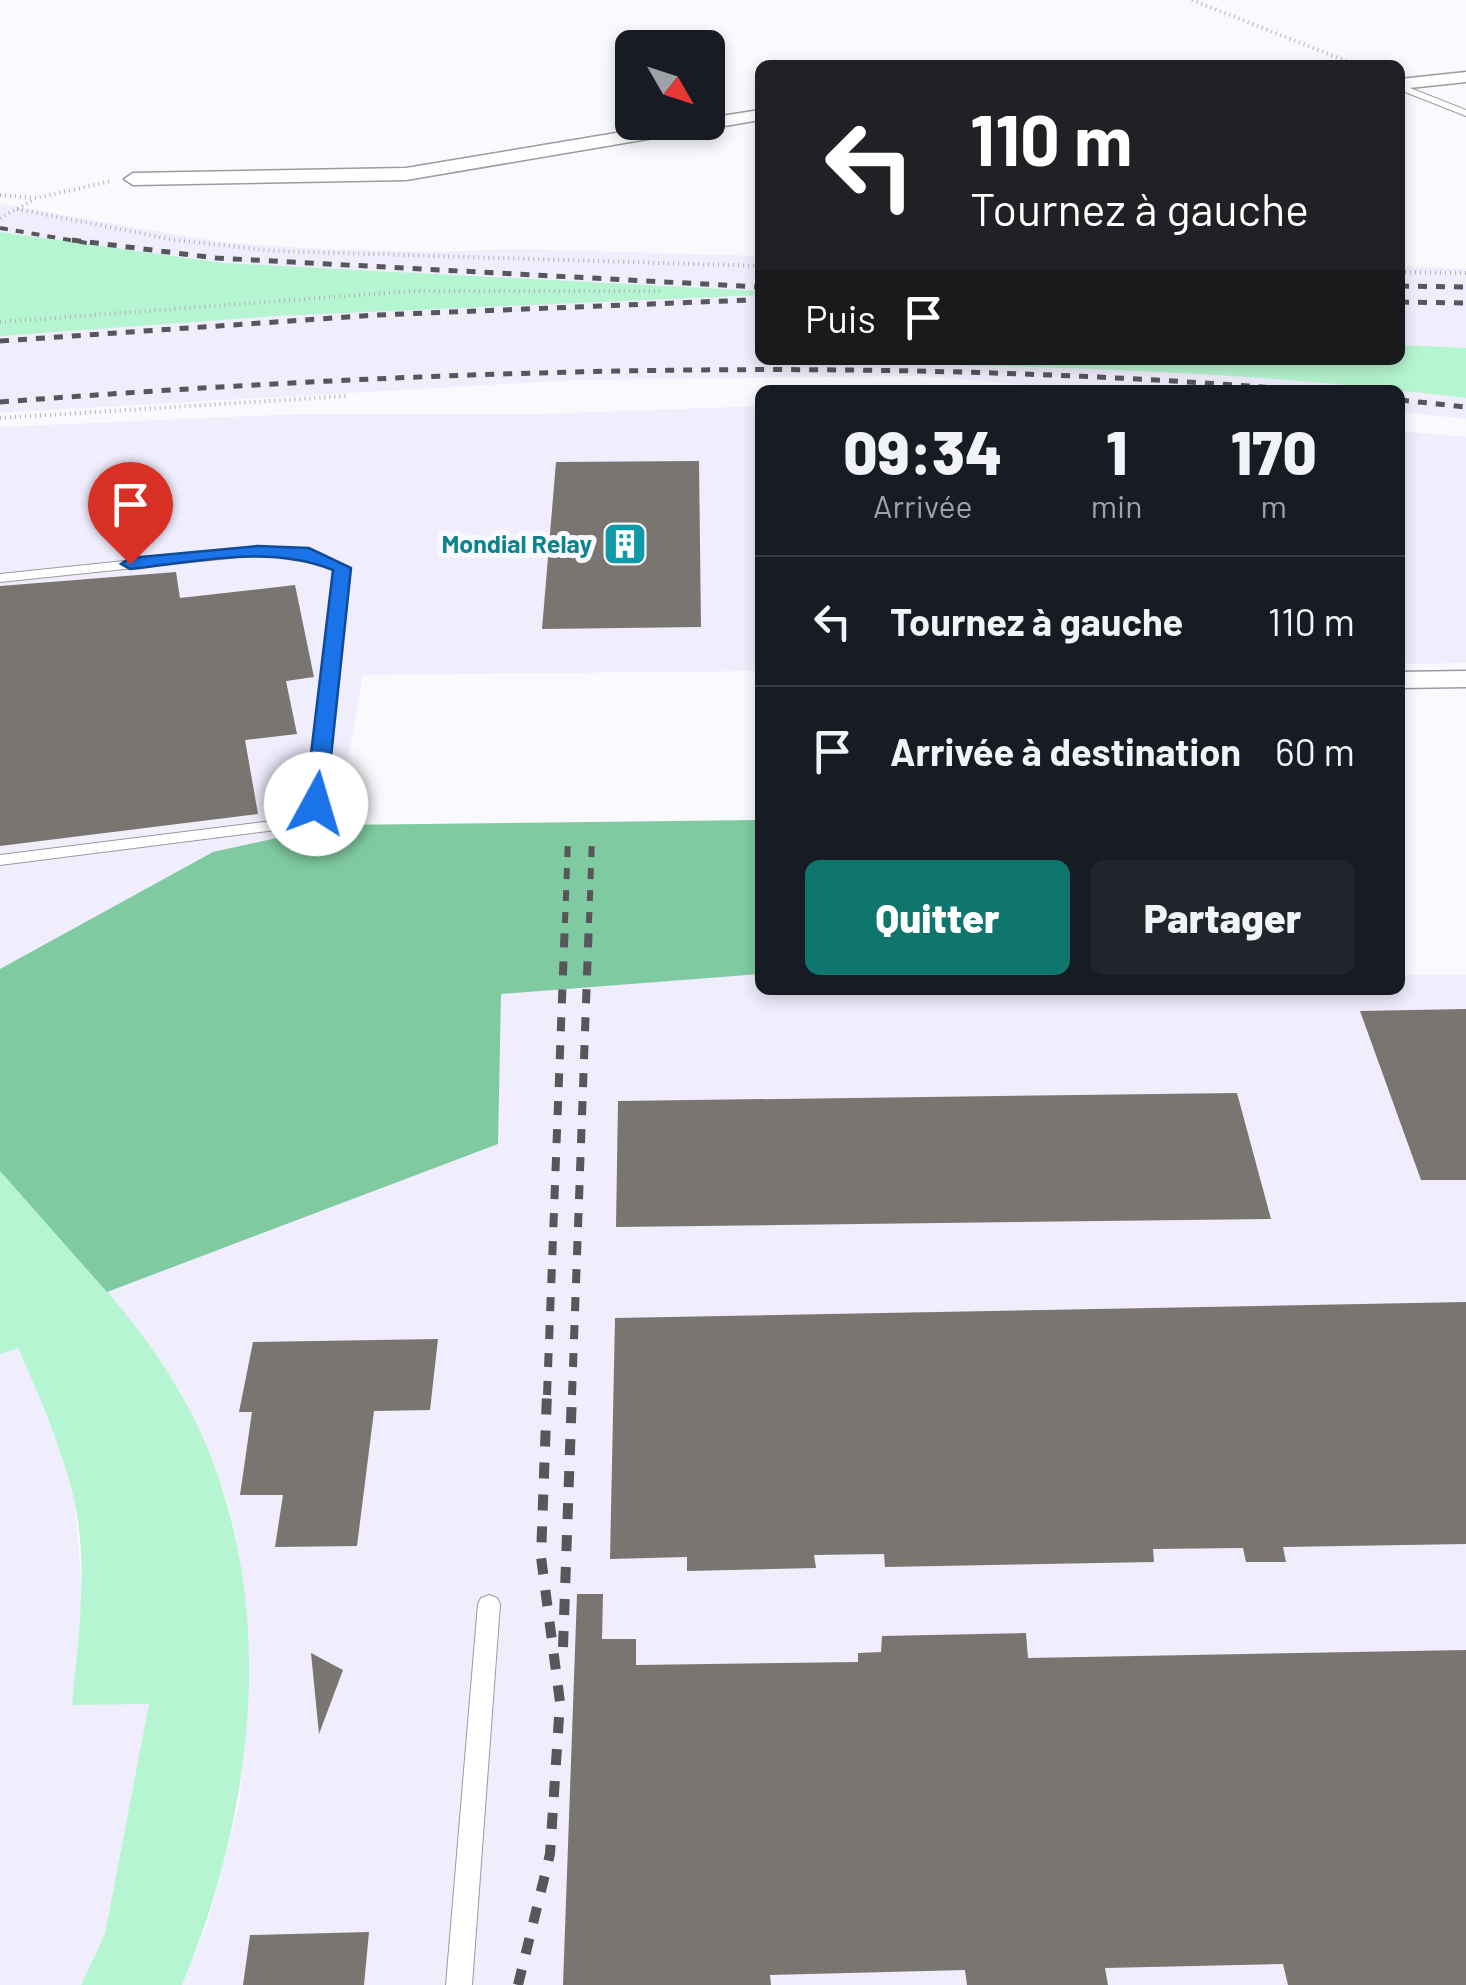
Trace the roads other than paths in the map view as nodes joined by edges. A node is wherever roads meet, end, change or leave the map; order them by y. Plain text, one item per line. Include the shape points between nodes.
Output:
1 (1466, 77) edge
2 (1405, 85) edge
3 (1405, 88) edge
4 (1466, 113) edge
5 (755, 116) edge
6 (133, 179) road end
7 (0, 578) edge
8 (1466, 679) edge
9 (1405, 680) edge
10 (0, 860) edge
11 (488, 1604) dead end
12 (459, 1985) edge

1 - 2 street
3 - 4 lane
5 - 6 street via 406,174
7 - 10 lane via 258,551 309,554 342,568 316,804 292,823
8 - 9 street
11 - 12 lane

